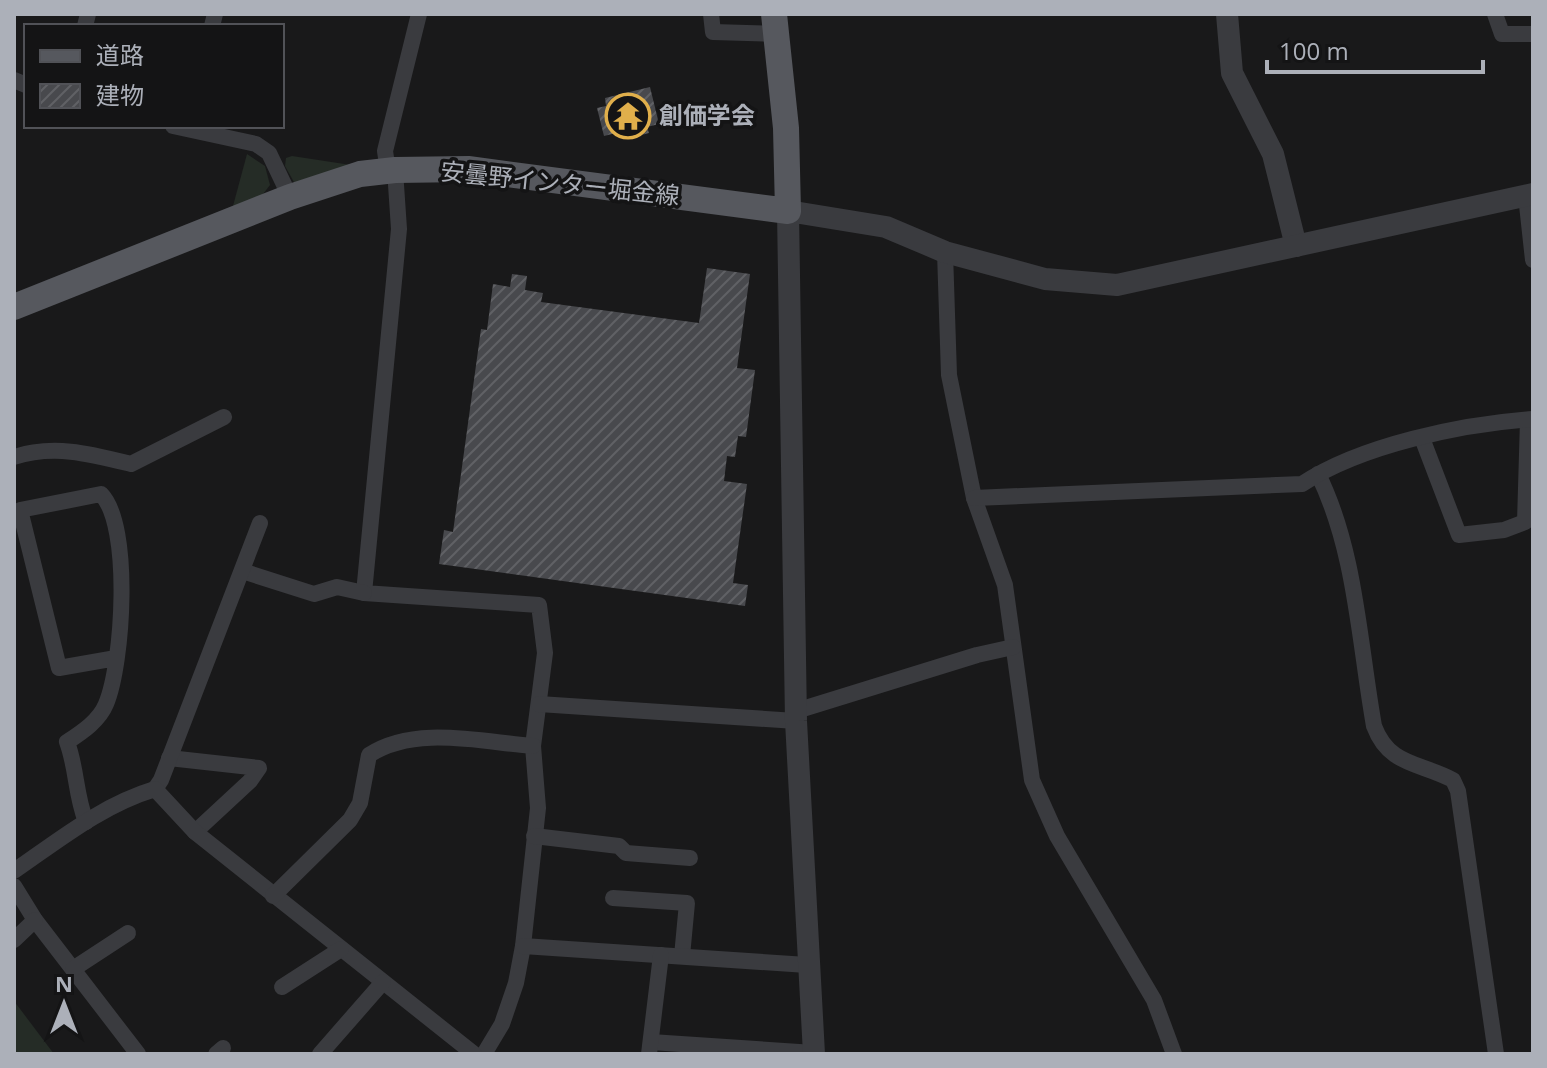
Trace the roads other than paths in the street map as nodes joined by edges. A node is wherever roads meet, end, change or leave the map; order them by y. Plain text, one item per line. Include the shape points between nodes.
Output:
1 (419, 14) edge
2 (711, 14) edge
3 (1227, 14) edge
4 (1495, 14) edge
5 (776, 24) edge
6 (1533, 34) edge
7 (189, 128) edge
8 (391, 170) junction
9 (1530, 195) edge
10 (290, 197) junction
11 (788, 211) junction
12 (1296, 246) junction
13 (945, 252) junction
14 (1533, 260) edge
15 (14, 307) edge
16 (224, 417) dead end
17 (1530, 420) edge
18 (1422, 438) junction
19 (14, 457) edge
20 (1318, 474) junction
21 (974, 498) junction
22 (260, 523) dead end
23 (242, 571) junction
24 (364, 593) junction
25 (1013, 647) junction
26 (116, 658) junction
27 (539, 704) junction
28 (796, 716) junction
29 (533, 746) junction
30 (169, 758) junction
31 (155, 789) junction
32 (86, 822) junction
33 (195, 832) junction
34 (534, 836) junction
35 (690, 858) dead end
36 (14, 871) edge
37 (14, 886) edge
38 (273, 896) junction
39 (613, 898) dead end
40 (35, 920) junction
41 (128, 933) dead end
42 (14, 940) edge
43 (523, 946) junction
44 (341, 949) junction
45 (661, 955) junction
46 (682, 956) junction
47 (807, 965) junction
48 (73, 969) junction
49 (383, 982) junction
50 (282, 987) dead end
51 (650, 1048) edge
52 (814, 1053) edge
53 (138, 1054) edge
54 (320, 1054) edge
55 (474, 1054) edge
56 (484, 1054) edge
57 (1174, 1054) edge
58 (1496, 1054) edge

1 - 8 street via 385,151
2 - 5 street via 713,32
3 - 12 street via 1232,73 1273,154
4 - 6 street via 1502,34
5 - 11 main road
7 - 10 street via 256,144 269,153
8 - 10 main road, 安曇野インター堀金線 via 360,174
8 - 11 main road, 安曇野インター堀金線 via 468,169
8 - 24 street via 399,229
9 - 12 street
9 - 14 street
10 - 15 main road, 安曇野インター堀金線
11 - 13 street via 886,227
11 - 28 street
12 - 13 street via 1117,285 1045,279
13 - 21 street via 949,375
16 - 19 street via 131,464 73,450 33,450
17 - 18 street
17 - 18 street via 1525,522 1504,530 1459,535
18 - 20 street
20 - 21 street via 1302,484
20 - 58 street via 1352,577 1380,742 1389,753 1453,780 1458,791
21 - 25 street via 1005,585
22 - 23 street
23 - 24 street via 314,594 337,587
23 - 30 street
24 - 27 street via 539,605 545,653
25 - 28 street
25 - 57 street via 1032,780 1057,836 1154,1000
26 - 26 street via 59,668 20,510 101,494 110,503 120,545
26 - 32 street via 105,707 67,742 74,760 75,793
27 - 28 street
27 - 29 street
28 - 47 street
29 - 34 street via 538,808
29 - 38 street via 417,737 386,744 369,755 360,803 350,820
30 - 31 street
30 - 33 street via 259,768
31 - 32 street
31 - 33 street
32 - 36 street
33 - 38 street
34 - 35 street
34 - 43 street
37 - 40 street
38 - 44 street
39 - 46 street via 687,903
40 - 42 street
40 - 48 street
41 - 48 street
43 - 45 street
43 - 56 street via 502,1024
44 - 49 street
44 - 50 street
45 - 46 street
45 - 51 street
46 - 47 street
47 - 52 street
48 - 53 street
49 - 54 street
49 - 55 street
51 - 52 street

